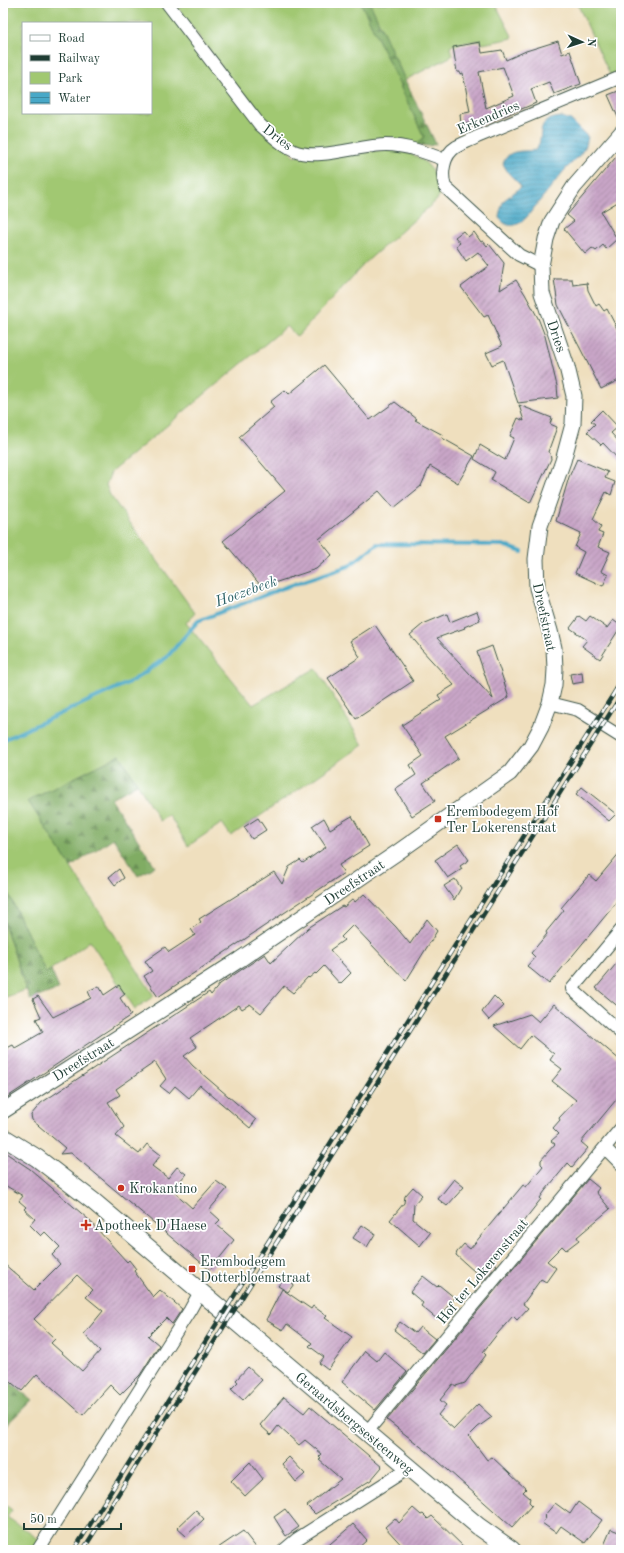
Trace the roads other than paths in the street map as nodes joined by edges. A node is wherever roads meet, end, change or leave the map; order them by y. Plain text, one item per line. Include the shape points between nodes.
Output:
1 (167, 3) edge
2 (621, 77) edge
3 (621, 133) edge
4 (445, 160) junction
5 (541, 266) junction
6 (536, 559) joint
7 (550, 703) junction
8 (621, 737) edge
9 (621, 930) edge
10 (621, 1032) edge
11 (3, 1111) edge
12 (621, 1128) edge
13 (3, 1137) edge
14 (605, 1148) junction
15 (621, 1164) edge
16 (200, 1292) junction
17 (366, 1432) junction
18 (409, 1468) junction
19 (38, 1550) edge
20 (284, 1550) edge
21 (512, 1550) edge

1 - 4 street, Dries via 260,125 279,142 295,151 319,154 386,145 416,150
2 - 4 street, Erkendries via 455,148
3 - 5 street, Dries via 574,187 552,221
4 - 5 street via 445,187 519,255
5 - 6 street, Dries via 542,293 574,396 573,424 540,526
6 - 7 street, Dreefstraat via 537,588 554,648 555,669
7 - 8 street via 578,710
7 - 11 street, Dreefstraat via 542,727 510,773 239,960
9 - 10 street via 572,989
12 - 14 street, Hof ter Lokerenstraat
13 - 16 main road, Geraardsbergsesteenweg via 37,1158 93,1201
14 - 15 street
14 - 17 street, Hof ter Lokerenstraat
16 - 17 main road, Geraardsbergsesteenweg
16 - 19 street
17 - 18 main road, Geraardsbergsesteenweg
18 - 20 street via 297,1539
18 - 21 main road, Geraardsbergsesteenweg via 478,1526

